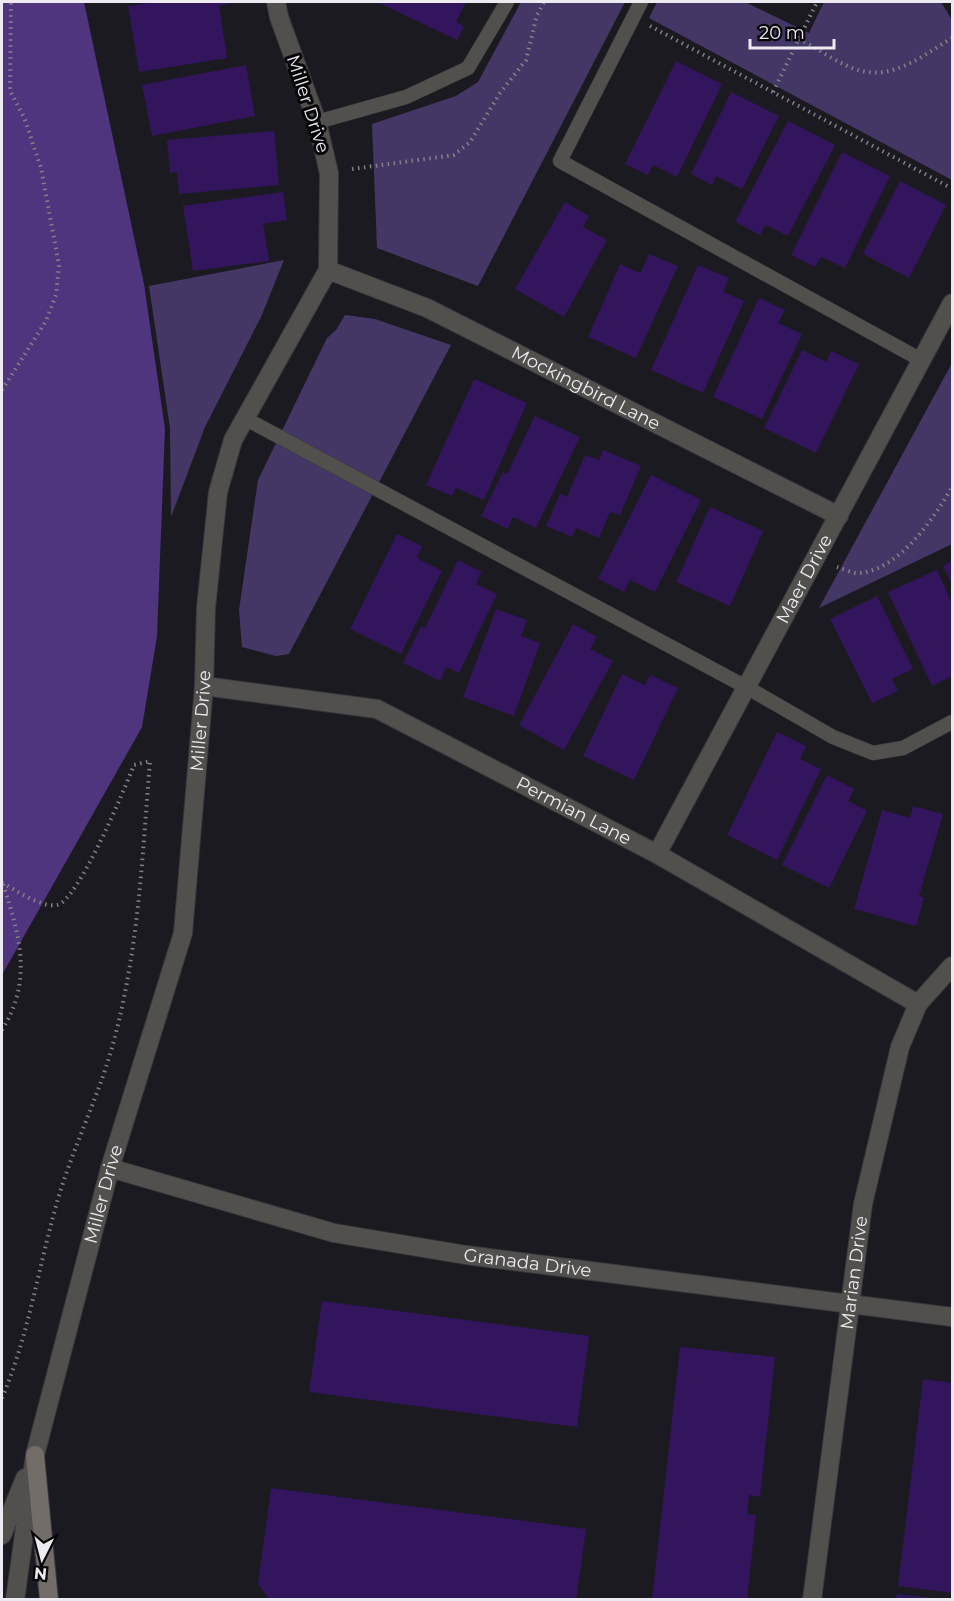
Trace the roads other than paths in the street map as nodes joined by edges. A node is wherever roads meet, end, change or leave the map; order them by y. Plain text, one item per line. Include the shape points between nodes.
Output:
1 (276, 2) edge
2 (507, 2) edge
3 (641, 2) edge
4 (317, 122) junction
5 (328, 270) junction
6 (952, 303) edge
7 (922, 361) junction
8 (246, 420) junction
9 (839, 516) junction
10 (204, 686) junction
11 (748, 688) junction
12 (952, 722) edge
13 (657, 854) junction
14 (952, 966) edge
15 (918, 1004) junction
16 (110, 1168) junction
17 (850, 1302) junction
18 (952, 1317) edge
19 (35, 1455) junction
20 (2, 1535) edge
21 (15, 1599) edge
22 (49, 1599) edge
23 (812, 1599) edge

1 - 4 street, Miller Drive
2 - 4 lane via 468,68 406,97
3 - 7 lane via 560,161
4 - 5 street, Miller Drive via 329,173
5 - 8 street, Miller Drive
5 - 9 street, Mockingbird Lane via 427,308
6 - 7 street, Maer Drive
7 - 9 street, Maer Drive
8 - 10 street, Miller Drive via 233,440 218,492 206,608
8 - 11 lane
9 - 11 street, Maer Drive
10 - 13 street, Permian Lane via 377,709
10 - 16 street, Miller Drive via 183,933
11 - 12 lane via 833,737 873,753 903,748
11 - 13 street, Maer Drive
13 - 15 street, Permian Lane
14 - 15 street, Marian Drive
15 - 17 street, Marian Drive via 900,1047 863,1204
16 - 17 street, Granada Drive via 334,1233 466,1255
16 - 19 street, Miller Drive
17 - 18 street, Granada Drive
17 - 23 street, Marian Drive
19 - 20 street, Miller Drive
19 - 21 street, Miller Drive
19 - 22 street

